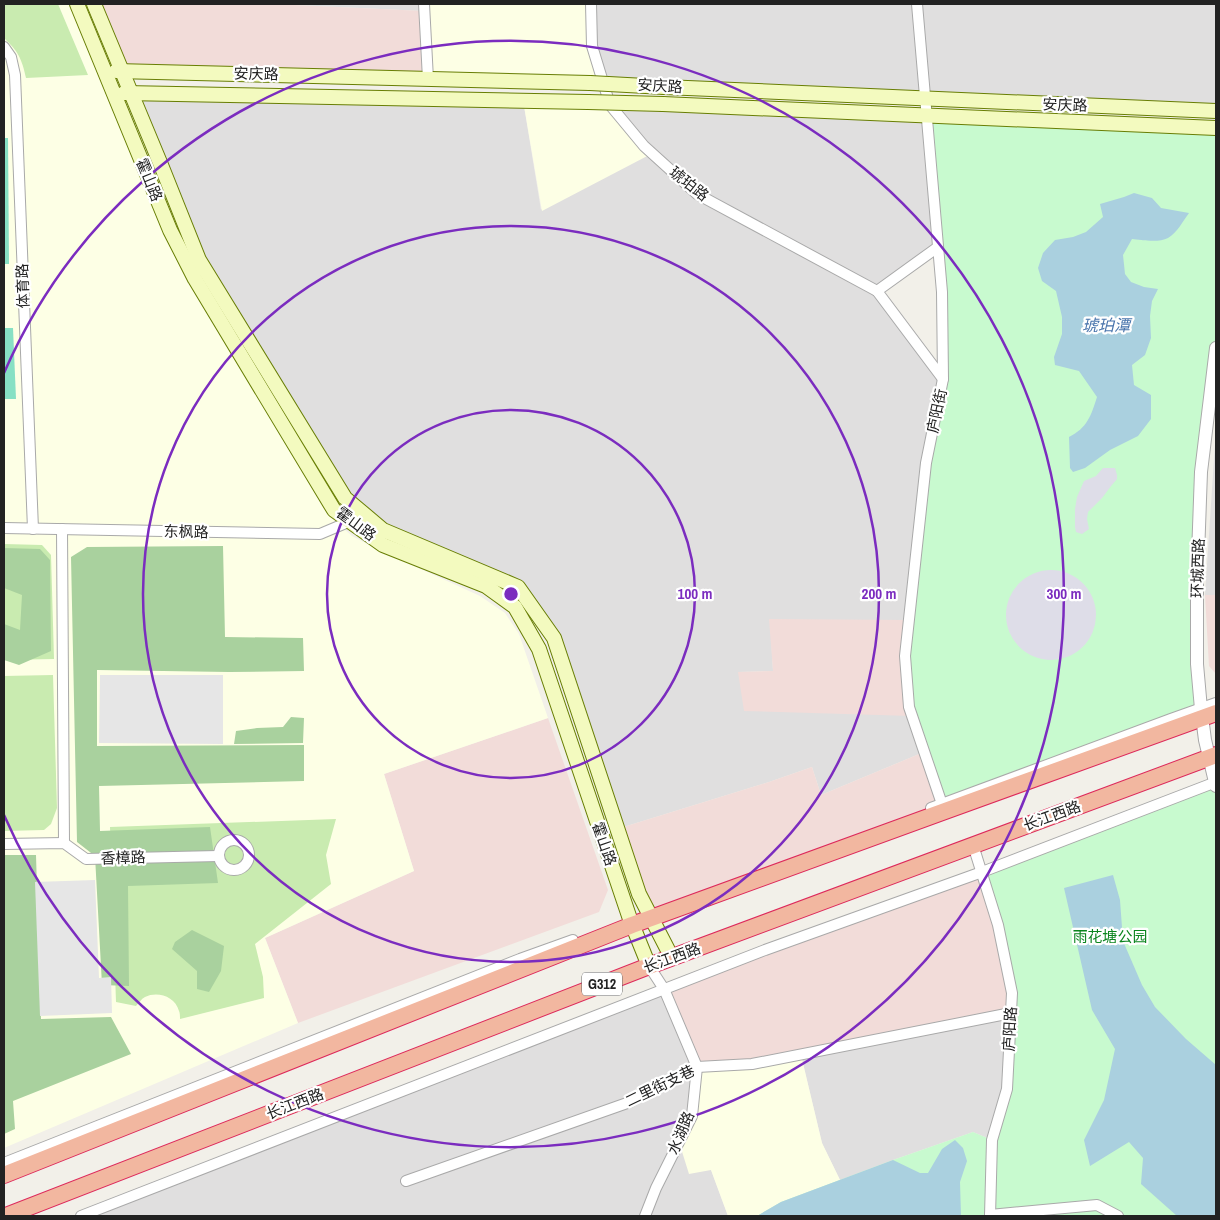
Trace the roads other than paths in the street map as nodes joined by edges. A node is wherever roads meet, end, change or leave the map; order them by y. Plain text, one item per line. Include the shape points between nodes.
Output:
1 (77, 4) edge
2 (94, 4) edge
3 (424, 4) edge
4 (591, 4) edge
5 (917, 4) edge
6 (4, 47) edge
7 (104, 70) junction
8 (122, 71) junction
9 (428, 79) junction
10 (113, 92) junction
11 (131, 93) junction
12 (926, 99) junction
13 (1216, 111) edge
14 (927, 116) junction
15 (1216, 128) edge
16 (938, 247) junction
17 (877, 291) junction
18 (1216, 348) edge
19 (943, 379) junction
20 (1216, 380) edge
21 (1209, 402) junction
22 (365, 515) junction
23 (351, 522) junction
24 (4, 528) edge
25 (33, 529) junction
26 (62, 529) junction
27 (1216, 703) edge
28 (1203, 716) edge
29 (1209, 758) edge
30 (1216, 784) edge
31 (944, 807) junction
32 (64, 843) junction
33 (4, 844) edge
34 (973, 845) junction
35 (218, 856) dead end
36 (982, 872) junction
37 (650, 915) junction
38 (631, 922) junction
39 (672, 958) junction
40 (650, 966) junction
41 (664, 989) junction
42 (1011, 1013) junction
43 (697, 1067) junction
44 (4, 1163) edge
45 (4, 1176) edge
46 (406, 1181) dead end
47 (6, 1216) edge
48 (80, 1216) edge
49 (645, 1216) edge
50 (990, 1216) edge
51 (1118, 1216) edge

1 - 7 main road, 霍山路
2 - 8 main road, 霍山路
3 - 9 street
4 - 17 street, 琥珀路 via 592,46 610,105 644,146 697,194
5 - 12 street, 庐阳街
6 - 25 street, 体育路 via 11,57 14,75
7 - 8 main road, 安庆路
7 - 10 main road, 霍山路
8 - 9 main road, 安庆路
8 - 11 main road, 霍山路
9 - 12 main road, 安庆路, bridge via 590,83
10 - 11 main road, 安庆路
10 - 23 main road, 霍山路 via 170,230 195,279 334,510
11 - 14 main road, 安庆路, bridge via 663,104
11 - 22 main road, 霍山路 via 198,260 345,498
12 - 13 main road, 安庆路
12 - 14 street, 庐阳街
14 - 15 main road, 安庆路
14 - 16 street, 庐阳街
16 - 17 street
16 - 19 street, 庐阳街
17 - 19 street
18 - 21 street, 环城西路
19 - 31 street, 庐阳街 via 926,463 905,656 909,707
20 - 21 street
21 - 28 street, 环城西路 via 1201,472 1197,583 1197,664
22 - 23 street, 东枫路
22 - 37 main road, 霍山路 via 383,530 518,588 523,594 554,638 639,894
23 - 26 street, 东枫路 via 320,534
23 - 38 main road, 霍山路 via 383,544 486,586 515,607 539,650
24 - 25 street, 东枫路
25 - 26 street, 东枫路
26 - 32 street
27 - 28 street
28 - 29 street, 环城西路
28 - 31 highway
29 - 30 street, 环城西路
29 - 34 highway, 长江西路 / G312
30 - 36 street
31 - 37 highway
32 - 33 street
32 - 35 street, 香樟路 via 86,859
34 - 36 street, 庐阳路
34 - 39 highway, 长江西路 / G312
36 - 41 street
36 - 42 street, 庐阳路 via 998,925 1012,993
37 - 38 highway
37 - 39 main road, 霍山路
38 - 40 main road, 霍山路
38 - 44 street via 512,963
38 - 45 highway
39 - 40 highway, 长江西路 / G312
40 - 41 street, 水湖路
40 - 47 highway, 长江西路 / G312
41 - 43 street, 水湖路
41 - 48 street
42 - 43 street, 二里街支巷 via 752,1064
42 - 50 street, 庐阳路 via 1007,1089 992,1140
43 - 46 street, 二里街支巷 via 630,1102
43 - 49 street, 水湖路 via 692,1116
50 - 51 street via 1097,1205

